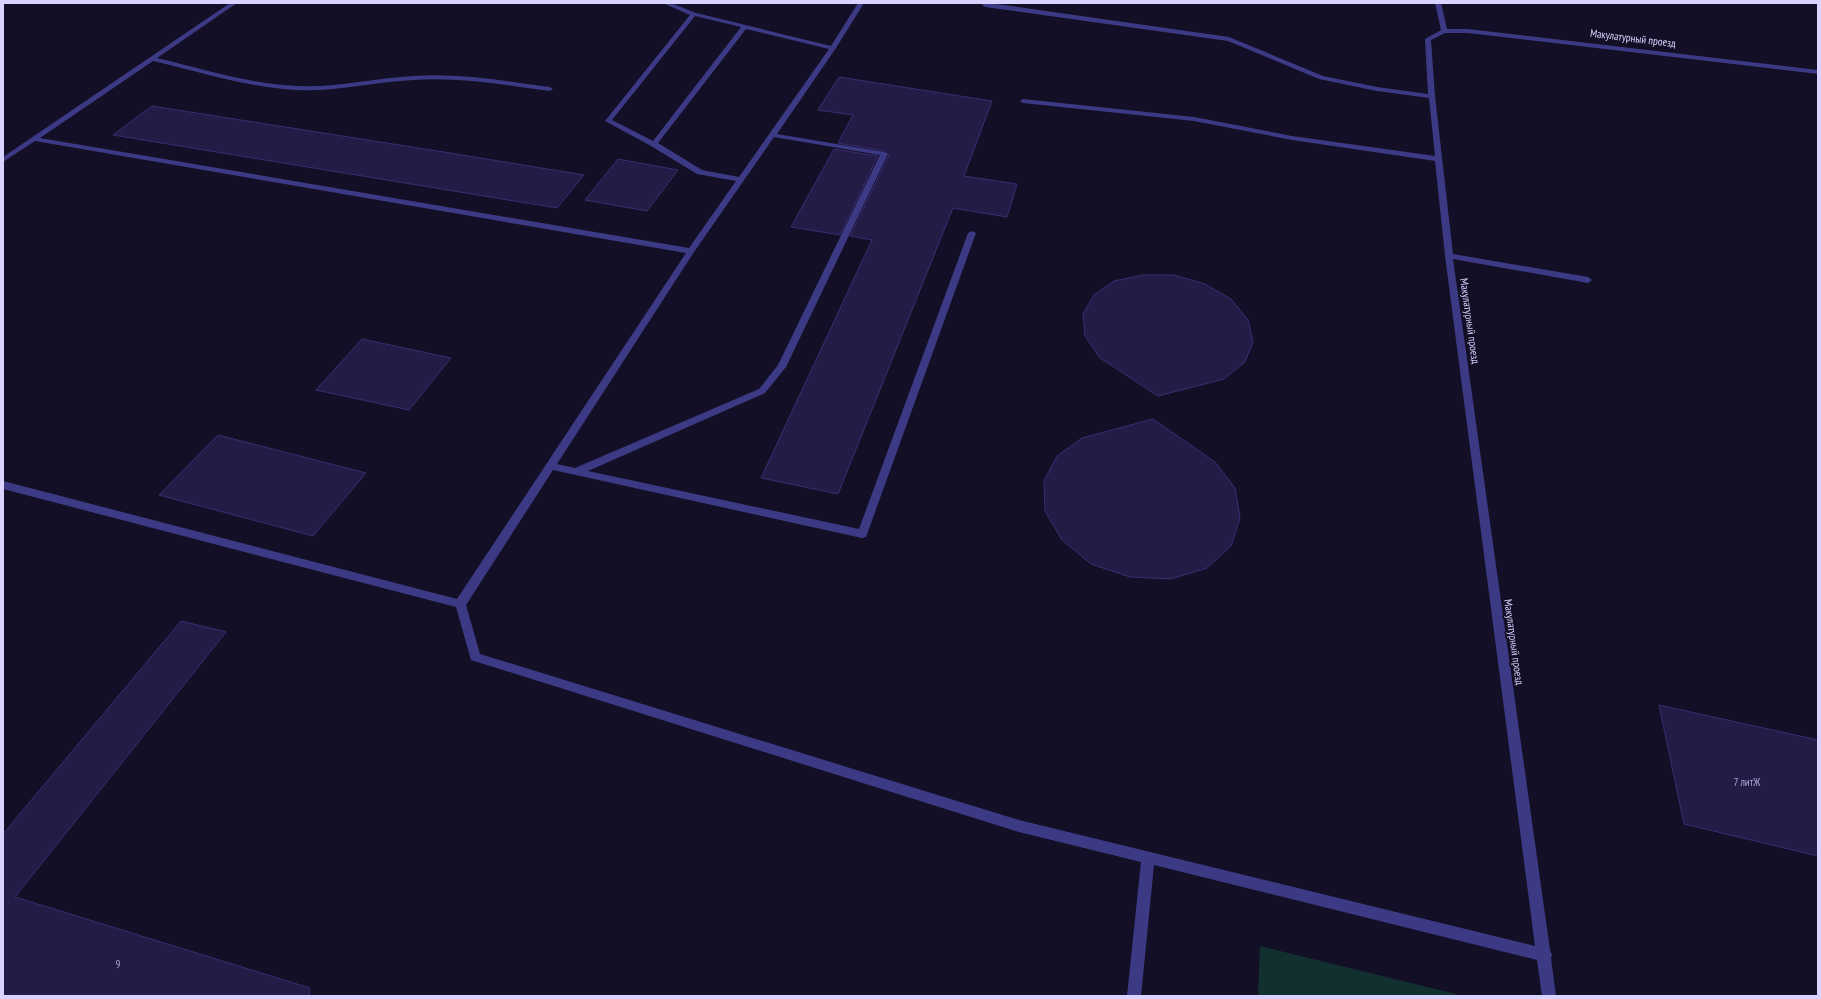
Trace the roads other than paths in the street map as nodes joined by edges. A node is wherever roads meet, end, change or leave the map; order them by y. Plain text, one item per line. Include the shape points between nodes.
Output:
1 (234, 3) edge
2 (666, 3) edge
3 (862, 3) edge
4 (986, 3) edge
5 (1438, 3) edge
6 (694, 14) junction
7 (745, 26) junction
8 (1444, 31) junction
9 (833, 48) junction
10 (152, 59) junction
11 (1818, 72) edge
12 (550, 89) dead end
13 (1432, 96) junction
14 (1023, 101) dead end
15 (773, 134) junction
16 (35, 139) junction
17 (654, 144) junction
18 (1438, 159) junction
19 (3, 160) edge
20 (741, 180) junction
21 (972, 233) dead end
22 (691, 251) junction
23 (1449, 256) junction
24 (1588, 280) dead end
25 (550, 466) junction
26 (575, 472) junction
27 (3, 485) edge
28 (460, 604) junction
29 (1148, 857) junction
30 (1545, 955) junction
31 (1134, 996) edge
32 (1550, 996) edge

1 - 10 street
2 - 6 street
3 - 9 street
4 - 13 street via 985,5 1229,39 1321,78
5 - 8 street
6 - 7 street
6 - 17 street via 608,121
7 - 9 street
7 - 17 street
8 - 11 street, Макулатурный проезд via 1468,31
8 - 13 street, Макулатурный проезд via 1428,39
9 - 15 street
10 - 12 street via 256,83 297,88 336,87 390,79 430,77
10 - 16 street
13 - 18 street, Макулатурный проезд
14 - 18 street via 1194,119 1292,138
15 - 20 street
15 - 26 street via 884,154 782,367 762,391
16 - 19 street
16 - 22 street
17 - 20 street via 700,172
18 - 23 street, Макулатурный проезд
20 - 22 street
21 - 26 street via 862,534
22 - 25 street
23 - 24 street
23 - 30 street, Макулатурный проезд
25 - 26 street
25 - 28 street
27 - 28 street
28 - 29 street via 475,657 1019,826
29 - 30 street
29 - 31 street
30 - 32 street, Макулатурный проезд

